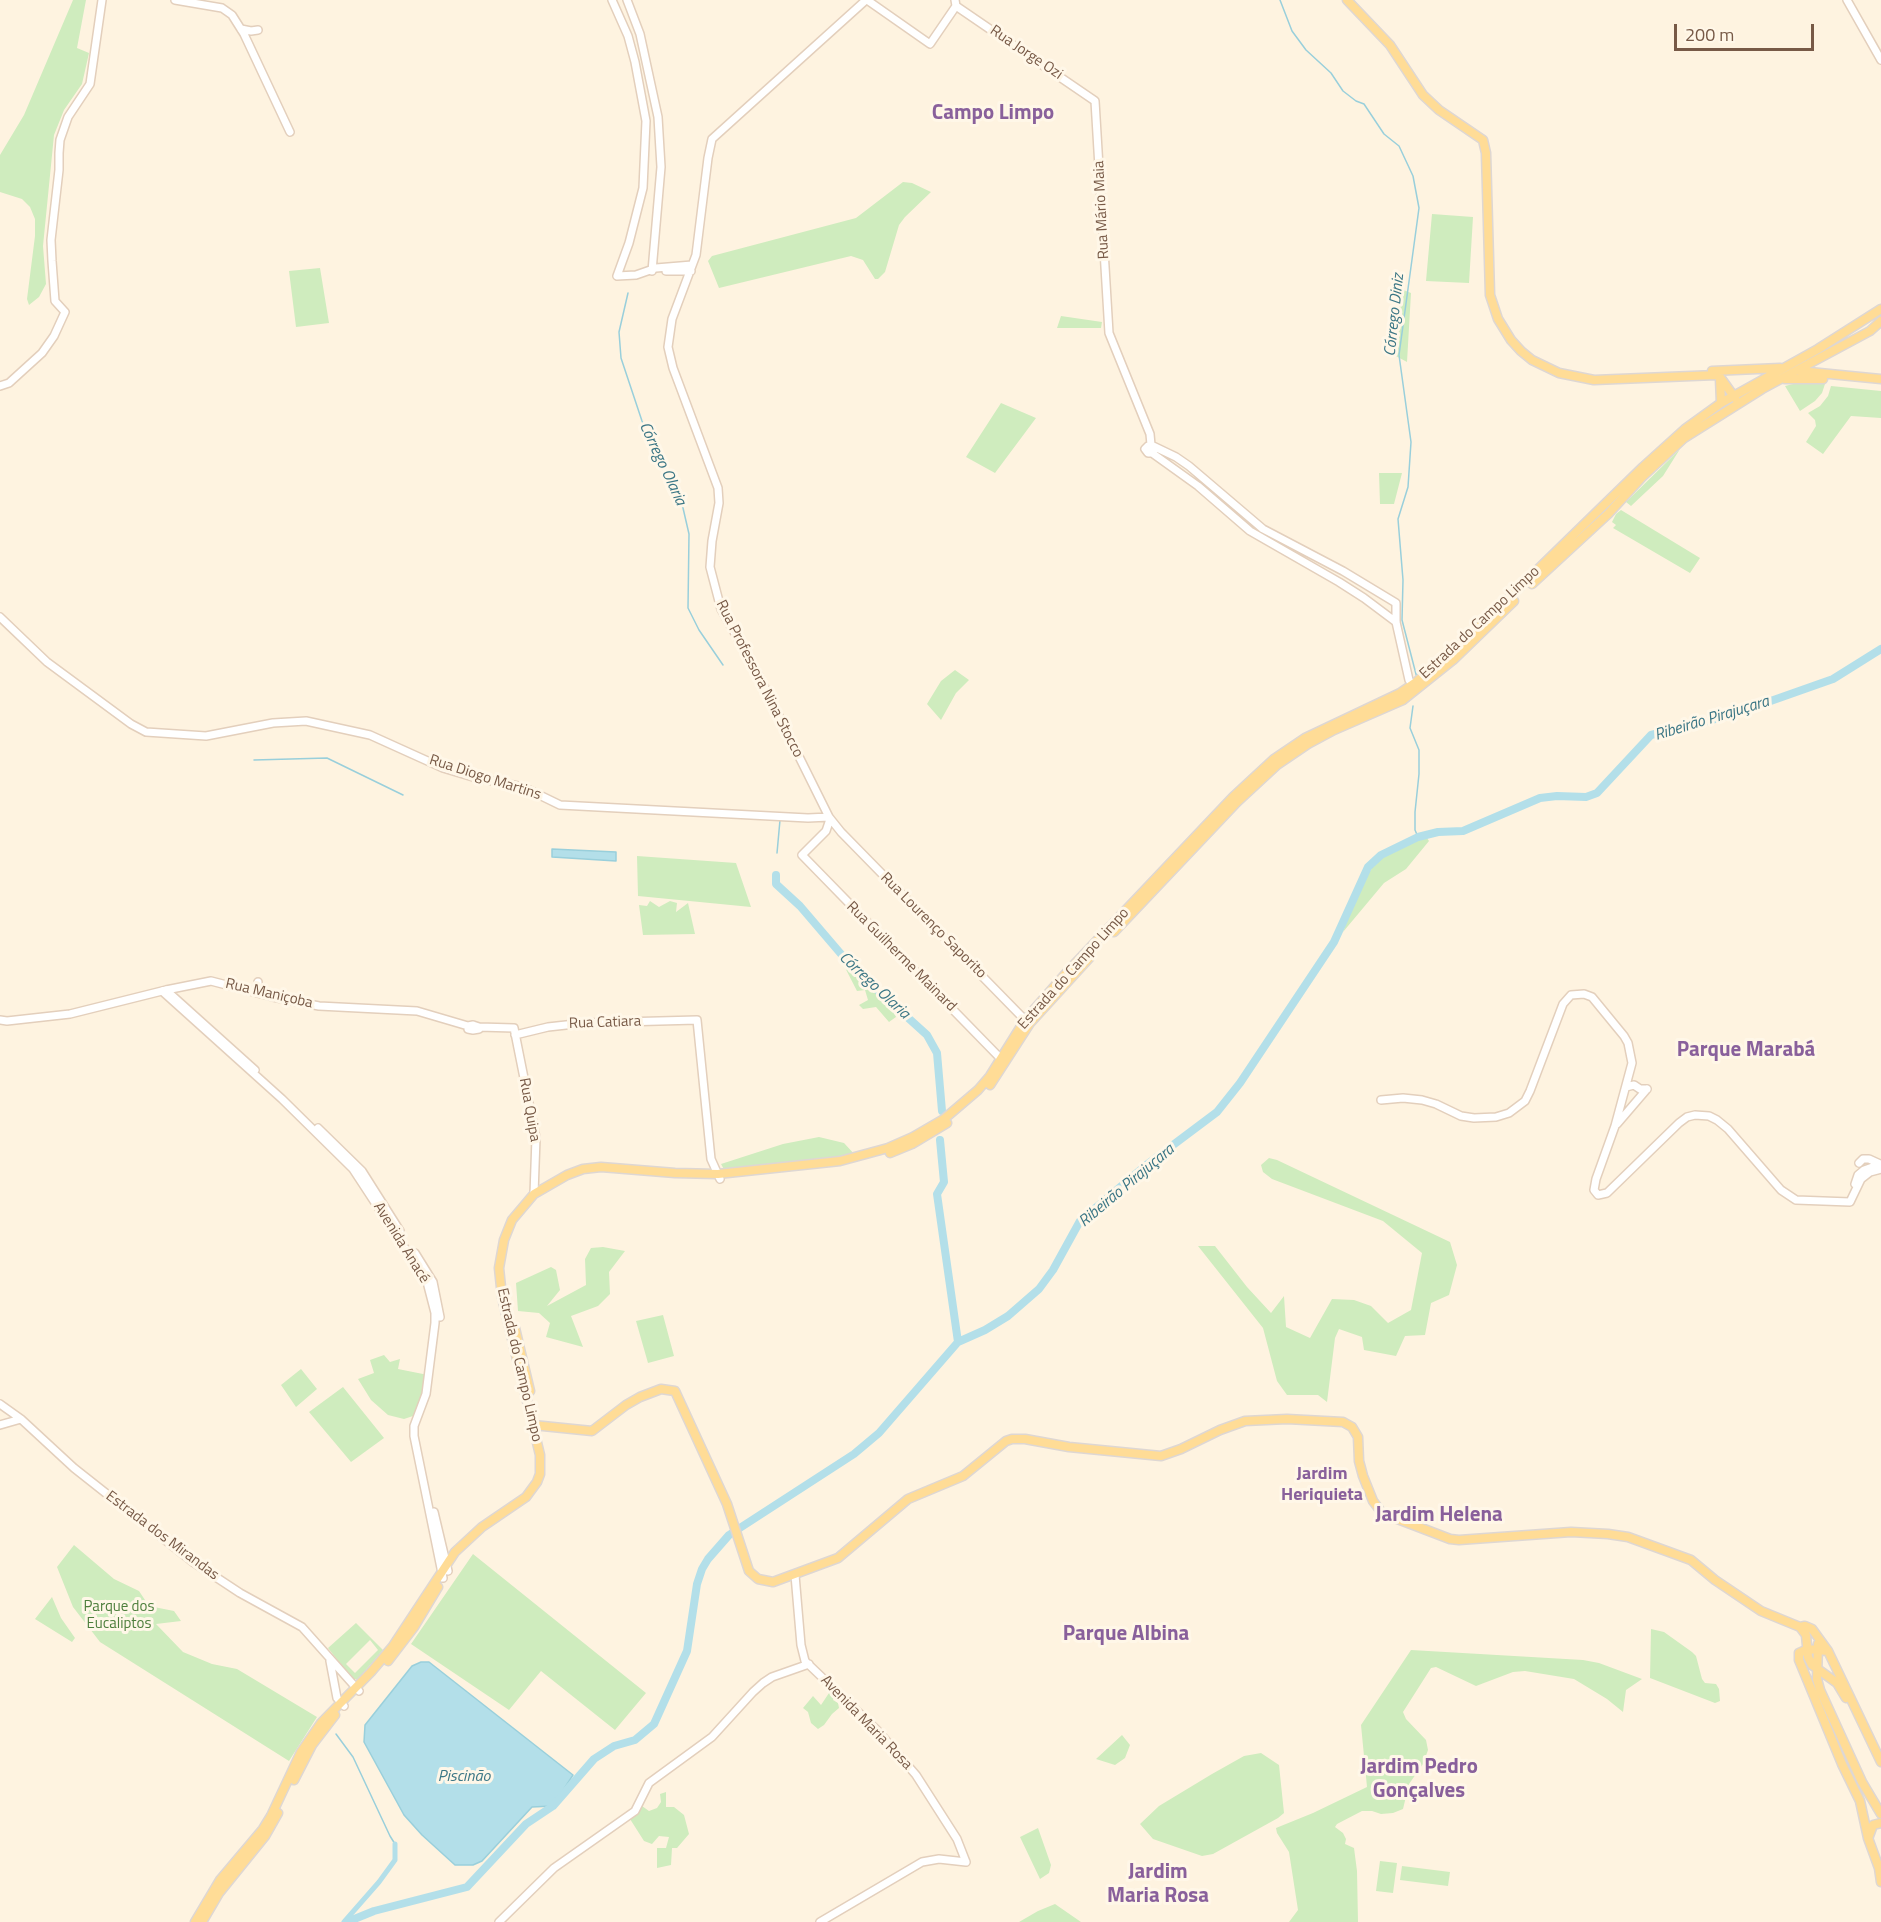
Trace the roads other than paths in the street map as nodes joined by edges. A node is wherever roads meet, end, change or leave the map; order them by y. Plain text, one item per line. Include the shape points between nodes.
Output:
1 (102, 0) edge
2 (175, 0) edge
3 (612, 0) edge
4 (627, 0) edge
5 (866, 0) edge
6 (1347, 0) edge
7 (1847, 0) edge
8 (955, 3) edge
9 (241, 29) junction
10 (258, 30) dead end
11 (1881, 60) edge
12 (652, 88) junction
13 (641, 89) junction
14 (1095, 101) joint
15 (290, 132) dead end
16 (691, 268) junction
17 (652, 271) junction
18 (1878, 316) edge
19 (1816, 362) junction
20 (1784, 368) junction
21 (1798, 371) junction
22 (1765, 373) junction
23 (1821, 374) junction
24 (1720, 377) junction
25 (1583, 378) junction
26 (1779, 380) junction
27 (1881, 382) edge
28 (0, 386) edge
29 (1762, 389) junction
30 (1736, 399) junction
31 (1721, 403) junction
32 (1152, 448) junction
33 (1160, 459) junction
34 (1154, 466) dead end
35 (1613, 496) junction
36 (1608, 514) junction
37 (0, 617) edge
38 (1396, 622) junction
39 (1414, 688) junction
40 (830, 818) junction
41 (826, 831) junction
42 (842, 832) junction
43 (258, 982) dead end
44 (164, 991) junction
45 (251, 991) junction
46 (0, 1020) edge
47 (1025, 1020) junction
48 (514, 1031) junction
49 (1003, 1061) junction
50 (1637, 1089) junction
51 (1381, 1100) dead end
52 (1620, 1104) junction
53 (1629, 1109) junction
54 (1615, 1126) junction
55 (856, 1158) junction
56 (1859, 1163) dead end
57 (837, 1167) junction
58 (1880, 1167) edge
59 (719, 1176) junction
60 (1855, 1190) junction
61 (534, 1194) junction
62 (0, 1404) edge
63 (21, 1419) junction
64 (0, 1425) edge
65 (536, 1425) junction
66 (445, 1571) junction
67 (795, 1575) junction
68 (1800, 1627) junction
69 (1808, 1649) junction
70 (1824, 1650) junction
71 (330, 1658) junction
72 (809, 1664) junction
73 (1817, 1670) junction
74 (1841, 1684) junction
75 (357, 1689) junction
76 (1822, 1695) junction
77 (342, 1704) junction
78 (1881, 1762) edge
79 (1881, 1814) edge
80 (1881, 1823) edge
81 (1868, 1838) junction
82 (1881, 1882) edge
83 (195, 1922) edge
84 (202, 1922) edge
85 (499, 1922) edge
86 (820, 1922) edge

1 - 28 street via 90,84 68,117 60,140 51,240 55,301 65,312 42,353
2 - 9 street via 225,10
3 - 13 street via 628,36
4 - 12 street via 640,34
5 - 8 street via 930,44
5 - 16 street, Rua Professora Nina Stocco via 712,139
6 - 25 main road, Estrada do Campo Limpo via 1390,45 1423,95 1485,144 1490,295 1503,329 1532,360 1559,373
7 - 11 street
8 - 14 street, Rua Jorge Ozi
9 - 10 street
9 - 15 street
12 - 13 street
12 - 17 street via 661,167
13 - 17 street via 646,121 643,188 630,243 617,276
14 - 32 street, Rua Mário Maia via 1109,333 1150,434
16 - 17 street
16 - 40 street, Rua Professora Nina Stocco via 672,320 668,347 718,488 711,576 721,609
18 - 19 main road, Estrada do Campo Limpo via 1870,331
18 - 20 main road
19 - 21 main road, Estrada do Campo Limpo
19 - 23 main road
20 - 21 main road, Estrada do Campo Limpo
20 - 22 main road, Estrada do Campo Limpo
21 - 23 main road, Estrada do Campo Limpo
21 - 26 main road, Estrada do Campo Limpo
22 - 25 main road, Estrada do Campo Limpo
22 - 29 main road via 1766,384
22 - 30 main road, Estrada do Campo Limpo
23 - 27 main road, Estrada do Campo Limpo
24 - 25 main road, Estrada do Campo Limpo via 1712,374 1616,380
24 - 30 main road
24 - 31 main road
26 - 27 main road
26 - 29 main road, Estrada do Campo Limpo
29 - 30 main road, Estrada do Campo Limpo
30 - 31 main road, Estrada do Campo Limpo
30 - 36 main road, Estrada do Campo Limpo via 1674,446
31 - 35 main road, Estrada do Campo Limpo via 1677,436
32 - 33 street
32 - 38 street via 1189,466 1263,529 1396,603
33 - 34 street
33 - 38 street via 1250,531 1352,590
35 - 36 main road
35 - 39 main road, Estrada do Campo Limpo
36 - 39 main road, Estrada do Campo Limpo via 1453,660
37 - 40 street, Rua Diogo Martins via 47,662 146,732 206,736 306,721 379,737 442,768 523,787 557,804
38 - 39 street
39 - 47 main road, Estrada do Campo Limpo via 1321,729 1274,759 1233,797
39 - 49 main road, Estrada do Campo Limpo via 1403,700 1308,744 1259,780 1045,1005
40 - 41 street
40 - 42 street, Rua Lourenço Saporito
41 - 42 street
41 - 49 street, Rua Guilherme Mainard via 802,855
42 - 47 street, Rua Lourenço Saporito
43 - 45 street via 258,989
44 - 45 street, Rua Maniçoba via 211,981
44 - 46 street, Rua Maniçoba via 70,1014
44 - 66 street, Avenida Anacé via 354,1161 427,1272 436,1292 440,1325 430,1391 417,1426 418,1444
45 - 48 street, Rua Maniçoba via 319,1006 406,1009 468,1026
47 - 49 main road, Estrada do Campo Limpo
48 - 59 street, Rua Catiara via 584,1023 697,1020 711,1160
48 - 61 street, Rua Quipa via 536,1137
49 - 55 main road, Estrada do Campo Limpo via 951,1114 905,1141
49 - 57 main road, Estrada do Campo Limpo via 979,1097 932,1133 884,1156
50 - 51 street via 1628,1043 1592,998 1577,993 1563,1004 1525,1101 1509,1113 1496,1118 1474,1118 1422,1100
50 - 52 street
50 - 53 street
52 - 53 street
52 - 54 street
53 - 54 street
54 - 60 street via 1594,1186 1598,1195 1607,1192 1679,1123 1687,1117 1703,1115 1728,1129 1788,1196 1805,1201 1850,1202
55 - 57 main road
55 - 59 main road, Estrada do Campo Limpo
56 - 58 street via 1869,1159
57 - 59 main road, Estrada do Campo Limpo
58 - 60 street via 1865,1175
58 - 60 street via 1861,1172
59 - 61 main road, Estrada do Campo Limpo via 601,1167 567,1175
59 - 65 main road, Estrada do Campo Limpo via 589,1173 560,1182 523,1214 508,1243 504,1270
61 - 65 main road, Estrada do Campo Limpo via 518,1211 508,1230 499,1268 502,1297
62 - 63 street, Estrada dos Mirandas
63 - 64 street
63 - 71 street, Estrada dos Mirandas via 74,1468 178,1552 240,1593 295,1622
65 - 66 main road, Estrada do Campo Limpo via 546,1465 538,1490 484,1532
65 - 67 main road via 592,1431 640,1397 672,1389 734,1524 749,1571 758,1579 773,1582
66 - 75 main road, Estrada do Campo Limpo via 405,1641
67 - 68 main road via 838,1558 908,1499 963,1476 1012,1439 1161,1456 1238,1423 1304,1419 1343,1422 1352,1427 1358,1437 1359,1461 1380,1512 1459,1540 1571,1532 1628,1538 1691,1560 1752,1607
67 - 72 street, Avenida Maria Rosa via 803,1655
68 - 69 main road
68 - 70 main road via 1808,1627
69 - 70 main road
69 - 73 main road via 1809,1661
69 - 81 main road via 1799,1653 1800,1664 1860,1801
70 - 73 main road
70 - 74 main road
71 - 75 street, Estrada dos Mirandas
71 - 77 street via 337,1698
72 - 85 street via 763,1683 712,1737 649,1783 635,1811 565,1860
72 - 86 street, Avenida Maria Rosa via 877,1730 916,1775 952,1830 966,1862 922,1862
73 - 74 main road
73 - 76 main road
74 - 76 main road via 1825,1683
74 - 78 main road
75 - 77 main road, Estrada do Campo Limpo
76 - 79 main road
77 - 83 main road, Estrada do Campo Limpo via 305,1745 271,1816 213,1889
77 - 84 main road, Estrada do Campo Limpo via 308,1753 272,1826 219,1893
80 - 81 main road via 1873,1825
81 - 82 main road

